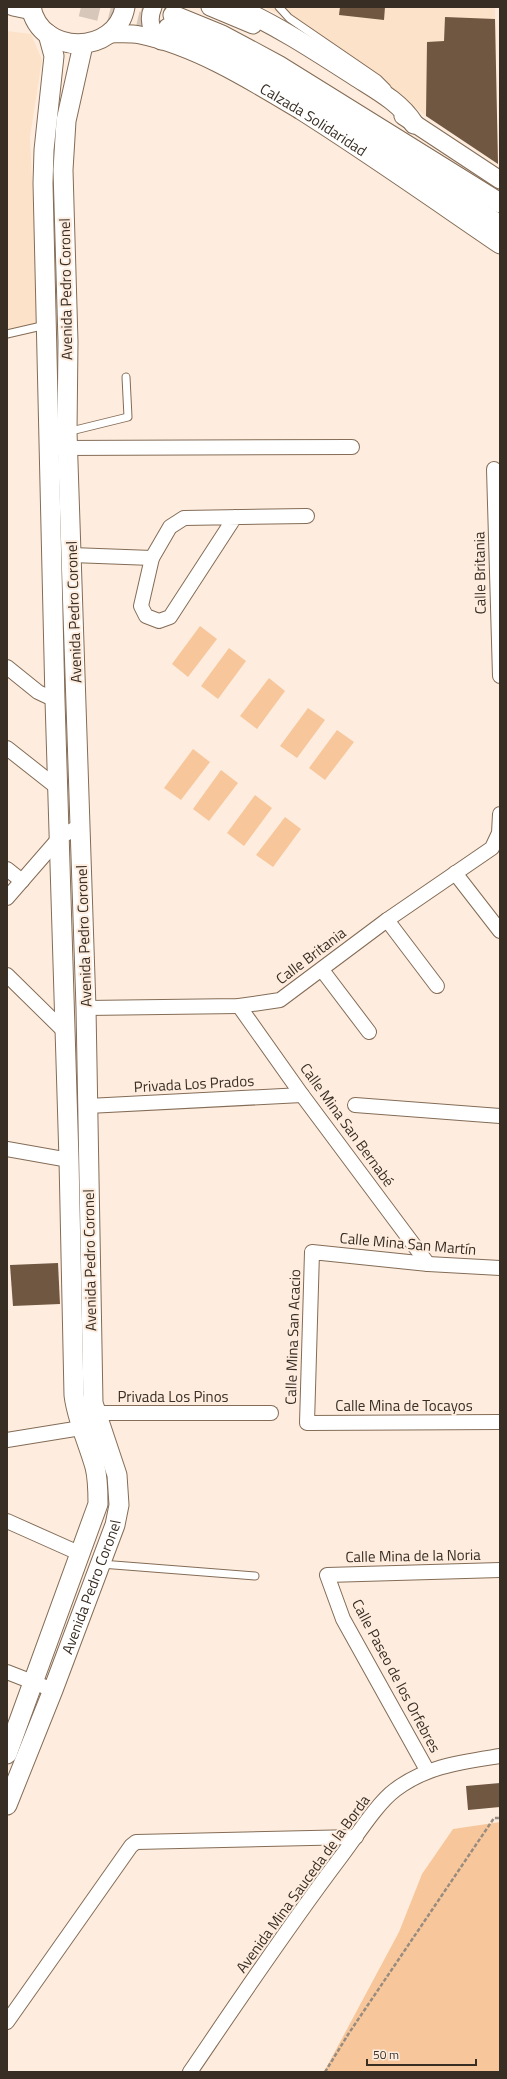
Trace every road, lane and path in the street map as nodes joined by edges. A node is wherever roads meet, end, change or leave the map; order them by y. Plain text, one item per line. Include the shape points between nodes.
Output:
1 (13, 7) edge
2 (125, 7) edge
3 (153, 7) edge
4 (210, 7) edge
5 (236, 7) edge
6 (279, 7) edge
7 (32, 9) edge
8 (168, 28) junction
9 (48, 34) junction
10 (109, 34) junction
11 (83, 45) junction
12 (399, 104) junction
13 (414, 124) junction
14 (500, 180) edge
15 (500, 203) edge
16 (500, 225) edge
17 (500, 246) edge
18 (46, 325) junction
19 (7, 331) edge
20 (126, 377) dead end
21 (59, 437) junction
22 (352, 447) dead end
23 (494, 469) dead end
24 (307, 516) dead end
25 (235, 517) junction
26 (498, 528) edge
27 (72, 555) junction
28 (152, 558) junction
29 (499, 607) edge
30 (7, 667) edge
31 (500, 676) edge
32 (55, 700) junction
33 (7, 748) edge
34 (59, 789) junction
35 (500, 814) edge
36 (80, 826) junction
37 (60, 837) junction
38 (496, 849) edge
39 (7, 869) edge
40 (455, 873) junction
41 (22, 881) junction
42 (7, 898) edge
43 (387, 920) junction
44 (500, 931) edge
45 (322, 970) junction
46 (7, 975) edge
47 (437, 986) dead end
48 (239, 1006) junction
49 (86, 1008) junction
50 (64, 1031) junction
51 (370, 1032) dead end
52 (302, 1095) junction
53 (355, 1105) dead end
54 (88, 1106) junction
55 (500, 1116) edge
56 (7, 1149) edge
57 (69, 1160) junction
58 (312, 1252) joint
59 (90, 1263) junction
60 (71, 1264) junction
61 (428, 1264) junction
62 (500, 1268) edge
63 (271, 1413) dead end
64 (96, 1414) junction
65 (78, 1420) junction
66 (500, 1422) edge
67 (307, 1423) joint
68 (7, 1440) edge
69 (7, 1521) edge
70 (81, 1554) junction
71 (99, 1564) junction
72 (500, 1570) edge
73 (327, 1575) joint
74 (255, 1576) dead end
75 (7, 1672) edge
76 (32, 1682) junction
77 (53, 1690) junction
78 (7, 1754) edge
79 (500, 1756) edge
80 (427, 1770) junction
81 (7, 1805) edge
82 (500, 1818) edge
83 (356, 1837) junction
84 (7, 2022) edge
85 (190, 2072) edge
86 (325, 2072) edge

1 - 7 street
2 - 10 main road via 118,24
3 - 8 street via 150,27 154,34
4 - 13 street via 260,29 323,65
5 - 12 main road via 303,42
6 - 12 lane via 289,18 378,79
7 - 9 main road via 39,25
8 - 10 street, Calzada Solidaridad via 138,35
8 - 15 main road, Calzada Solidaridad via 222,35 278,65
8 - 16 main road, Calzada Solidaridad via 253,66
8 - 17 street, Calzada Solidaridad via 207,59 266,90 338,135
9 - 11 main road via 64,43
9 - 18 main road, Avenida Pedro Coronel via 54,56 44,150
10 - 11 main road
11 - 21 main road, Avenida Pedro Coronel via 66,121 63,170 68,342
12 - 13 main road
13 - 14 street
18 - 19 lane
18 - 21 main road, Avenida Pedro Coronel
20 - 21 lane via 128,417
21 - 22 street
21 - 27 main road, Avenida Pedro Coronel
21 - 32 main road, Avenida Pedro Coronel
23 - 26 street, Calle Britania
24 - 25 street
25 - 28 street via 184,518 170,527
25 - 28 street via 170,617 159,621 146,616 141,606
26 - 29 street, Calle Britania
27 - 28 street
27 - 36 main road, Avenida Pedro Coronel
29 - 31 street, Calle Britania
30 - 32 street via 38,692
32 - 34 main road, Avenida Pedro Coronel
33 - 34 street
34 - 37 main road, Avenida Pedro Coronel
35 - 38 street, Calle Britania
36 - 37 street
36 - 49 main road, Avenida Pedro Coronel
37 - 41 street
37 - 50 main road, Avenida Pedro Coronel
38 - 40 street, Calle Britania
39 - 41 street
40 - 43 street, Calle Britania
40 - 44 street
41 - 42 street
43 - 45 street, Calle Britania
43 - 47 street
45 - 48 street, Calle Britania via 280,1000
45 - 51 street
46 - 50 street
48 - 49 street, Calle Britania
48 - 52 street, Calle Mina San Bernabé
49 - 54 main road, Avenida Pedro Coronel
50 - 57 main road, Avenida Pedro Coronel
52 - 54 street, Privada Los Prados
52 - 61 street, Calle Mina San Bernabé
53 - 55 street
54 - 59 main road, Avenida Pedro Coronel
56 - 57 street
57 - 60 main road, Avenida Pedro Coronel
58 - 61 street, Calle Mina San Martín
58 - 67 street, Calle Mina San Acacio
59 - 60 main road
59 - 64 main road, Avenida Pedro Coronel via 93,1403
60 - 65 main road, Avenida Pedro Coronel via 74,1394
61 - 62 street, Calle Mina San Martín
63 - 64 street, Privada Los Pinos
64 - 65 street, Privada Los Pinos
64 - 71 main road, Avenida Pedro Coronel via 112,1457 119,1489 115,1525
65 - 68 street, Privada Los Pinos
65 - 70 main road, Avenida Pedro Coronel via 95,1467 98,1484 98,1504
66 - 67 street, Calle Mina de Tocayos
69 - 70 street
70 - 76 main road, Avenida Pedro Coronel
71 - 74 lane
71 - 77 main road, Avenida Pedro Coronel
72 - 73 street, Calle Mina de la Noria
73 - 80 street, Calle Paseo de los Orfebres via 343,1619
75 - 76 street
76 - 77 street
76 - 78 main road, Avenida Pedro Coronel
77 - 81 main road, Avenida Pedro Coronel
79 - 80 street, Avenida Mina Sauceda de la Borda via 451,1763
80 - 83 street, Avenida Mina Sauceda de la Borda via 394,1790
82 - 86 path via 494,1818
83 - 84 street via 136,1842
83 - 85 street, Avenida Mina Sauceda de la Borda via 309,1899

